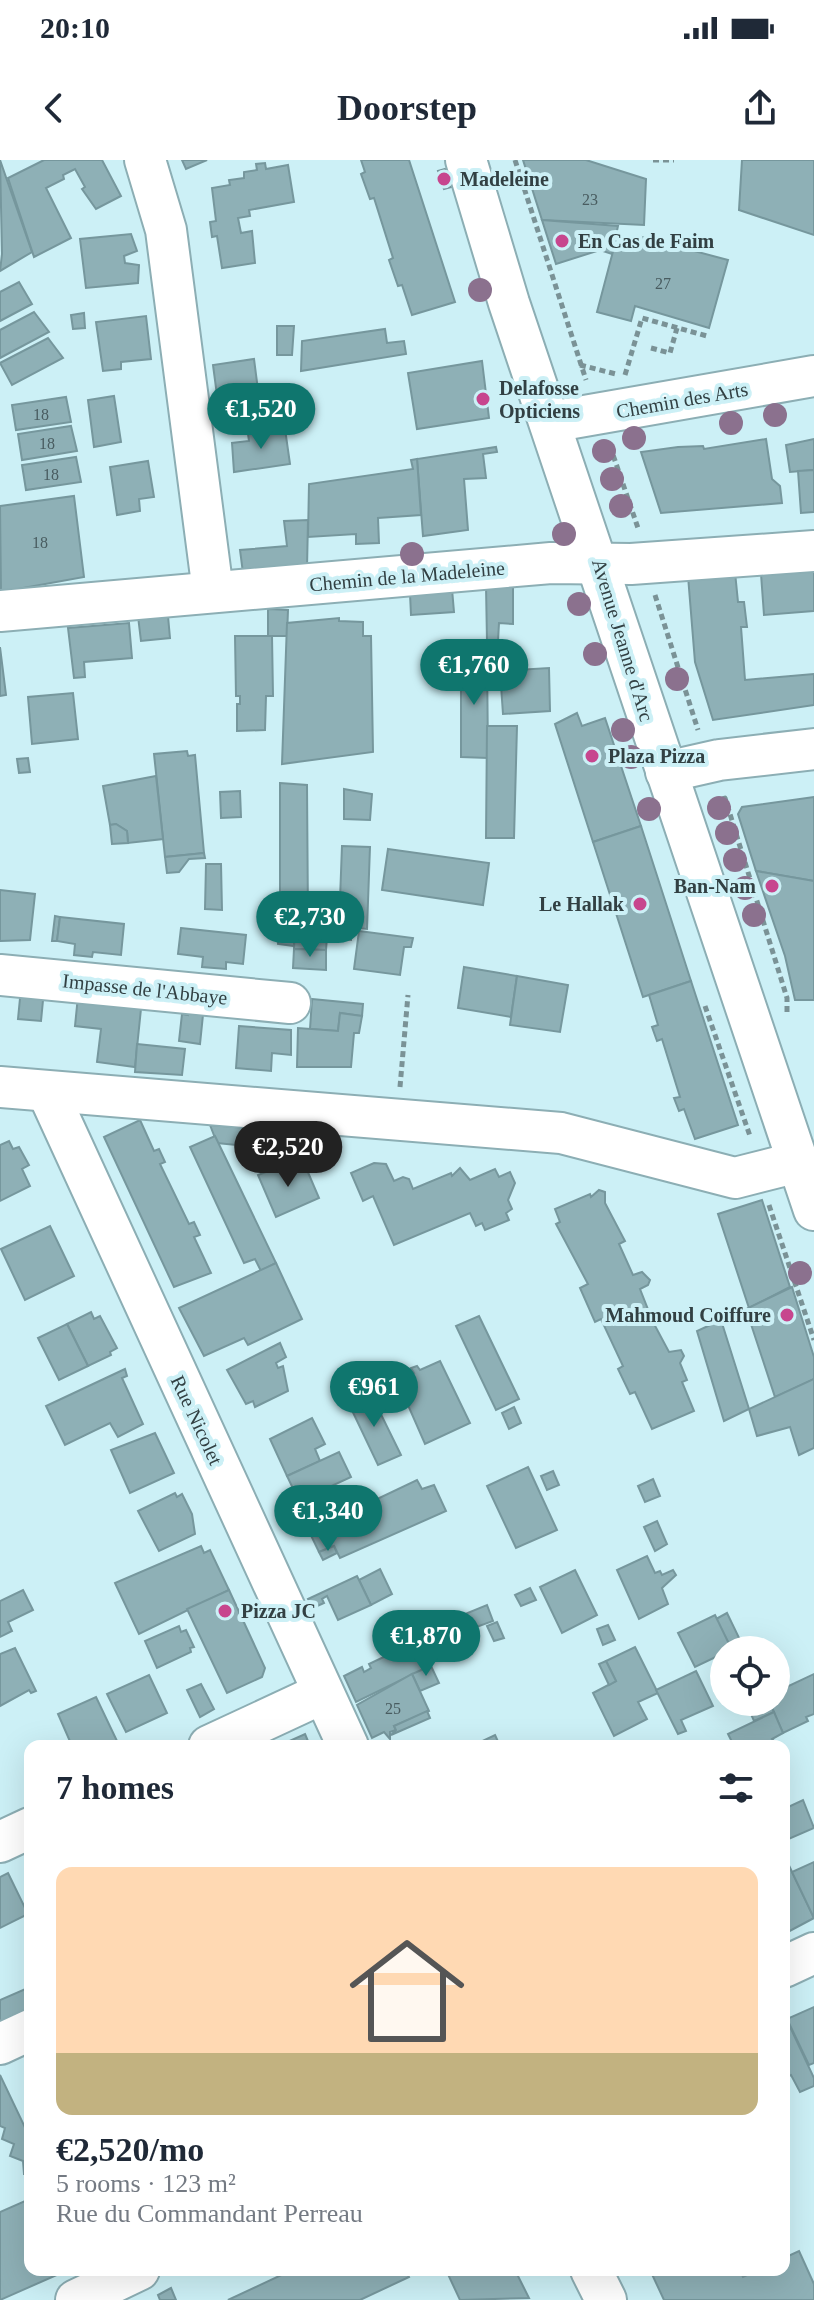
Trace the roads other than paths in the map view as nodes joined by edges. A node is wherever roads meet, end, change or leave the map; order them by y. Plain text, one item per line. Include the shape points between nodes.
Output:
1 (145, 160) edge
2 (468, 167) edge
3 (814, 376) edge
4 (550, 422) junction
5 (814, 551) edge
6 (600, 564) junction
7 (213, 592) junction
8 (0, 611) edge
9 (814, 749) edge
10 (666, 772) junction
11 (0, 975) edge
12 (290, 1003) dead end
13 (0, 1087) edge
14 (48, 1093) junction
15 (798, 1162) junction
16 (814, 1210) edge
17 (323, 1693) junction
18 (222, 1740) edge
19 (345, 1740) edge
20 (24, 1831) edge
21 (0, 1842) edge
22 (814, 1953) edge
23 (790, 1964) edge
24 (24, 2033) edge
25 (0, 2044) edge
26 (126, 2276) edge
27 (594, 2276) edge
28 (76, 2300) edge
29 (606, 2300) edge

1 - 7 street via 166,230
2 - 4 street, Avenue Jeanne d'Arc
3 - 4 street, Chemin des Arts
4 - 6 street, Avenue Jeanne d'Arc
5 - 6 street, Chemin de la Madeleine
6 - 7 street, Chemin de la Madeleine via 551,563
6 - 10 street, Avenue Jeanne d'Arc
7 - 8 street, Chemin de la Madeleine
9 - 10 street via 717,780
10 - 15 street, Avenue Jeanne d'Arc
11 - 12 street, Impasse de l'Abbaye
13 - 14 street
14 - 15 street via 561,1133 735,1178
14 - 17 street, Rue Nicolet
15 - 16 street, Avenue Jeanne d'Arc
17 - 18 street
17 - 19 street, Rue Nicolet
20 - 21 street
22 - 23 street
24 - 25 street
26 - 28 street
27 - 29 street

